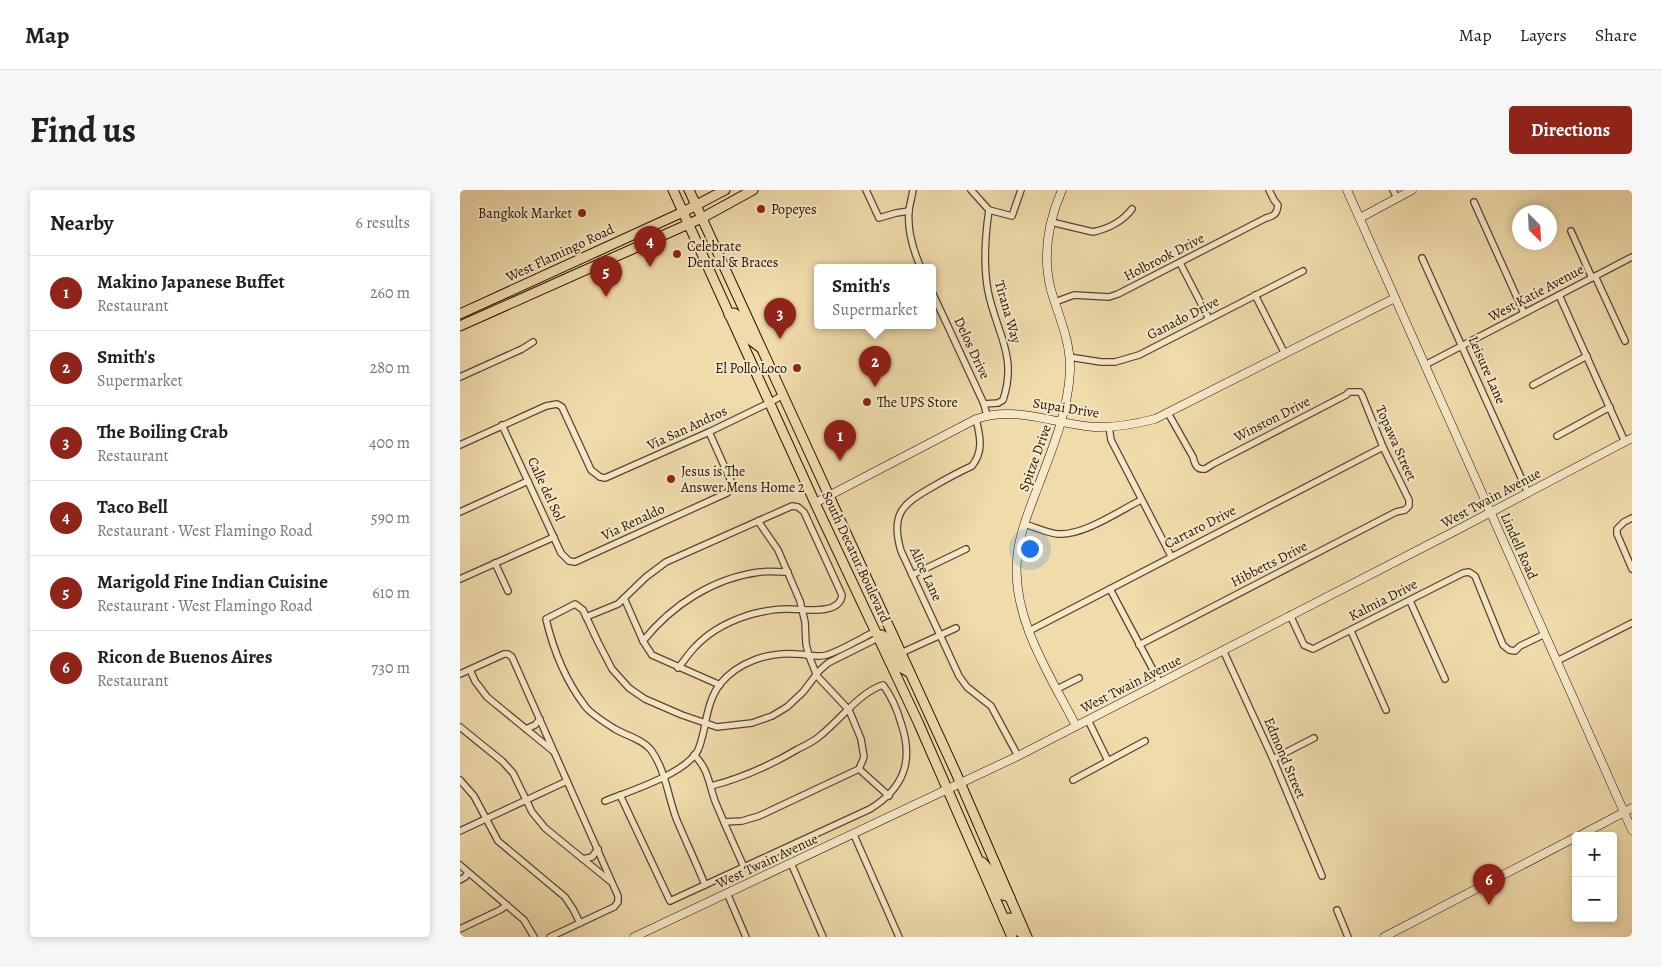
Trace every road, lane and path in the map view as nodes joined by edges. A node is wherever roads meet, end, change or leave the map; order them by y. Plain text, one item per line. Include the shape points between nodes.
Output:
1 (673, 190) edge
2 (689, 190) edge
3 (725, 190) edge
4 (753, 190) edge
5 (866, 190) edge
6 (913, 190) edge
7 (970, 190) edge
8 (1021, 190) edge
9 (1062, 190) edge
10 (1270, 190) edge
11 (1347, 190) edge
12 (1393, 190) edge
13 (1412, 190) edge
14 (1397, 198) junction
15 (1474, 202) dead end
16 (696, 206) junction
17 (989, 210) junction
18 (1132, 210) dead end
19 (909, 211) junction
20 (683, 212) junction
21 (702, 218) junction
22 (1360, 218) junction
23 (1051, 222) junction
24 (688, 224) junction
25 (1571, 231) dead end
26 (586, 257) junction
27 (1632, 257) edge
28 (1422, 258) dead end
29 (1180, 263) junction
30 (919, 264) edge
31 (1303, 271) dead end
32 (547, 274) junction
33 (1593, 277) junction
34 (556, 283) junction
35 (500, 295) junction
36 (1255, 295) junction
37 (1560, 295) junction
38 (527, 296) junction
39 (1395, 298) junction
40 (936, 300) edge
41 (1055, 302) junction
42 (1524, 313) junction
43 (460, 314) edge
44 (729, 315) junction
45 (1209, 319) junction
46 (461, 326) edge
47 (1625, 341) dead end
48 (533, 342) dead end
49 (1462, 346) junction
50 (762, 348) junction
51 (1285, 354) junction
52 (1069, 356) junction
53 (1587, 356) junction
54 (1425, 366) junction
55 (460, 377) edge
56 (1533, 384) dead end
57 (1357, 391) joint
58 (783, 395) junction
59 (769, 404) junction
60 (986, 404) junction
61 (1610, 407) junction
62 (1168, 412) junction
63 (988, 415) junction
64 (976, 419) junction
65 (1062, 421) junction
66 (502, 425) junction
67 (1109, 427) junction
68 (708, 432) junction
69 (1557, 436) dead end
70 (1629, 440) edge
71 (460, 444) edge
72 (1383, 447) junction
73 (528, 481) junction
74 (1528, 493) junction
75 (829, 496) junction
76 (1141, 500) junction
77 (815, 503) junction
78 (1409, 506) joint
79 (460, 512) edge
80 (1491, 513) junction
81 (1632, 518) edge
82 (758, 521) junction
83 (1024, 524) junction
84 (554, 537) junction
85 (966, 549) dead end
86 (1171, 556) junction
87 (569, 561) joint
88 (496, 563) junction
89 (1632, 569) edge
90 (788, 572) junction
91 (912, 575) junction
92 (460, 579) edge
93 (1110, 588) junction
94 (508, 591) dead end
95 (624, 598) junction
96 (1410, 600) junction
97 (802, 610) junction
98 (1290, 615) junction
99 (586, 617) junction
100 (1632, 623) edge
101 (956, 628) dead end
102 (1028, 631) junction
103 (1351, 631) junction
104 (1545, 634) junction
105 (878, 635) junction
106 (940, 635) junction
107 (643, 641) junction
108 (1139, 645) junction
109 (1223, 650) junction
110 (901, 653) junction
111 (809, 656) junction
112 (1557, 661) junction
113 (678, 668) junction
114 (470, 670) junction
115 (910, 673) junction
116 (460, 674) edge
117 (817, 676) junction
118 (1079, 678) dead end
119 (1445, 679) dead end
120 (1160, 683) junction
121 (720, 685) junction
122 (1058, 689) junction
123 (848, 710) junction
124 (1386, 710) dead end
125 (540, 720) junction
126 (1088, 720) junction
127 (705, 724) junction
128 (1076, 726) junction
129 (460, 727) edge
130 (526, 729) junction
131 (1314, 738) dead end
132 (1145, 741) dead end
133 (555, 753) junction
134 (694, 755) junction
135 (1018, 756) junction
136 (1273, 759) junction
137 (1108, 761) junction
138 (860, 769) junction
139 (663, 777) junction
140 (460, 780) edge
141 (1073, 780) dead end
142 (567, 781) junction
143 (960, 784) junction
144 (710, 786) junction
145 (948, 790) junction
146 (620, 795) junction
147 (889, 796) junction
148 (527, 800) junction
149 (605, 801) dead end
150 (1632, 808) edge
151 (1624, 812) junction
152 (486, 819) junction
153 (724, 822) junction
154 (460, 830) edge
155 (1632, 830) edge
156 (1586, 832) edge
157 (854, 835) junction
158 (1572, 840) edge
159 (598, 850) junction
160 (977, 856) junction
161 (583, 859) junction
162 (791, 863) junction
163 (460, 866) edge
164 (744, 867) junction
165 (468, 873) junction
166 (1322, 876) dead end
167 (460, 880) edge
168 (612, 883) junction
169 (705, 884) junction
170 (727, 893) junction
171 (1010, 897) junction
172 (507, 904) junction
173 (1337, 910) dead end
174 (1004, 918) junction
175 (580, 923) junction
176 (460, 929) edge
177 (534, 937) edge
178 (550, 937) edge
179 (634, 937) edge
180 (746, 937) edge
181 (823, 937) edge
182 (899, 937) edge
183 (1012, 937) edge
184 (1027, 937) edge
185 (1348, 937) edge
186 (1384, 937) edge

1 - 20 main road, South Decatur Boulevard
2 - 16 main road, South Decatur Boulevard
3 - 16 main road, West Flamingo Road
4 - 21 main road, West Flamingo Road
5 - 19 street via 879,218
6 - 19 street
7 - 17 street
8 - 17 street via 1012,216
9 - 23 street, Spitze Drive
10 - 29 street, Holbrook Drive via 1278,205 1274,216
11 - 22 street, Lindell Road
12 - 14 street
13 - 14 street
14 - 22 street
15 - 42 street
16 - 20 main road, West Flamingo Road
16 - 21 main road, South Decatur Boulevard
17 - 60 street, Tirana Way via 985,241 986,276 1009,367 1003,400
18 - 23 street via 1122,220 1100,231
19 - 30 street via 912,247
20 - 24 main road, South Decatur Boulevard
20 - 26 main road, West Flamingo Road
21 - 24 main road, West Flamingo Road
21 - 50 main road, South Decatur Boulevard
22 - 39 street, Lindell Road
23 - 41 street, Spitze Drive via 1046,257
24 - 34 main road, West Flamingo Road
24 - 44 main road, South Decatur Boulevard
25 - 33 street
26 - 32 main road, West Flamingo Road
26 - 34 main road via 579,266 560,275
27 - 33 street, West Katie Avenue
28 - 49 street, Leisure Lane
29 - 41 street, Holbrook Drive via 1109,297 1074,295
29 - 45 street
31 - 36 street, Ganado Drive
32 - 35 main road, West Flamingo Road
32 - 38 main road via 547,279
33 - 37 street, West Katie Avenue
33 - 47 street
34 - 38 main road, West Flamingo Road
35 - 43 main road, West Flamingo Road
35 - 46 main road via 484,309 463,319
36 - 45 street, Ganado Drive
36 - 51 street
37 - 42 street, West Katie Avenue
37 - 53 street
38 - 46 main road, West Flamingo Road
39 - 51 street, Supai Drive
39 - 54 street, Lindell Road
40 - 60 street, Delos Drive
41 - 52 street, Spitze Drive via 1065,330
42 - 49 street, West Katie Avenue
44 - 50 main road via 737,315 749,338
44 - 59 main road, South Decatur Boulevard
45 - 52 street, Ganado Drive via 1139,355 1115,362
48 - 55 street
49 - 54 street, West Katie Avenue
49 - 74 street, Leisure Lane
50 - 58 main road, South Decatur Boulevard
51 - 62 street, Supai Drive
52 - 65 street, Spitze Drive via 1069,383
53 - 56 street
53 - 61 street
54 - 80 street, Lindell Road
57 - 62 street, Winston Drive via 1349,392 1206,469 1194,465
57 - 72 street, Topawa Street via 1362,395
58 - 59 street, Via San Andros
58 - 75 main road, South Decatur Boulevard
59 - 68 street, Via San Andros
59 - 77 main road, South Decatur Boulevard
60 - 63 street, Delos Drive
61 - 69 street
61 - 70 street
62 - 67 street, Supai Drive via 1126,426
63 - 64 street, Supai Drive
63 - 65 street, Supai Drive via 1015,414
64 - 75 street, Supai Drive
64 - 91 street, Alice Lane via 980,449 972,466 913,498 900,514 897,538
65 - 67 street, Supai Drive
65 - 83 street, Spitze Drive
66 - 68 street, Via San Andros via 557,404 562,407 592,470 600,477 610,477
66 - 71 street
66 - 73 street, Calle del Sol
67 - 76 street via 1111,440
68 - 87 street, Via Renaldo via 731,481 727,494 581,560
70 - 74 street, West Twain Avenue
72 - 78 street, Topawa Street
72 - 86 street, Cartaro Drive
73 - 79 street
73 - 84 street, Calle del Sol
74 - 80 street, West Twain Avenue
75 - 77 street, Supai Drive
75 - 110 main road, South Decatur Boulevard
76 - 83 street via 1071,534 1056,534
76 - 86 street
77 - 105 main road, South Decatur Boulevard
78 - 108 street, Hibbetts Drive
80 - 98 street, West Twain Avenue
80 - 104 street, Lindell Road
81 - 89 street via 1617,529
82 - 90 street via 778,550
82 - 95 street via 666,562
82 - 97 street via 792,506 804,512 842,595 838,604 827,609
83 - 102 street, Spitze Drive via 1017,579
84 - 87 street, Calle del Sol via 561,553
84 - 88 street
85 - 91 street
86 - 93 street, Cartaro Drive
88 - 92 street
88 - 94 street
90 - 97 street
90 - 107 street via 760,572 695,594 677,606
91 - 106 street, Alice Lane
93 - 102 street, Cartaro Drive
93 - 108 street
95 - 99 street via 618,604
95 - 107 street
96 - 103 street, Kalmia Drive
96 - 104 street, Kalmia Drive via 1469,572 1475,576 1503,645 1508,650 1515,651
96 - 119 street
97 - 111 street
97 - 113 street via 784,609 745,616 717,629 695,646
98 - 103 street, Kalmia Drive via 1301,641 1308,648 1319,648
98 - 109 street, West Twain Avenue
99 - 127 street via 612,669 629,688 645,699
99 - 139 street via 575,604 546,619 550,638 566,676 585,707 650,749
100 - 112 street
101 - 106 street
102 - 122 street, Spitze Drive
103 - 124 street
104 - 112 street, Lindell Road
105 - 111 street via 872,633 826,655
105 - 115 main road via 885,637 900,668
105 - 117 street via 828,663
105 - 145 main road, South Decatur Boulevard
106 - 110 street
106 - 135 street, Alice Lane via 959,676 967,687 991,706
107 - 113 street via 652,655
108 - 120 street
109 - 120 street, West Twain Avenue
109 - 136 street, Edmond Street
110 - 115 main road, South Decatur Boulevard
111 - 117 street
111 - 121 street via 771,655 750,661
112 - 151 street, Lindell Road
113 - 121 street
114 - 116 street
114 - 125 street via 504,654 510,656
114 - 130 street via 487,697
115 - 143 main road, South Decatur Boulevard
117 - 123 street
117 - 127 street via 787,707 772,716 733,726
118 - 122 street
120 - 126 street, West Twain Avenue
121 - 127 street via 710,703
122 - 128 street, Spitze Drive
123 - 138 street via 861,739 864,757
123 - 144 street via 820,737 791,753 767,766
123 - 147 street via 864,695 883,685 891,697 907,749 900,779
125 - 130 street
125 - 133 street
126 - 128 street, West Twain Avenue
126 - 137 street
127 - 134 street
128 - 135 street, West Twain Avenue
129 - 148 street via 508,767
130 - 133 street
131 - 136 street
132 - 137 street
133 - 142 street
134 - 139 street
134 - 144 street via 702,762
135 - 143 street, West Twain Avenue
136 - 166 street, Edmond Street
137 - 141 street
138 - 147 street
138 - 153 street via 759,816
139 - 146 street
139 - 169 street via 676,818
140 - 152 street via 474,796
142 - 148 street
142 - 159 street
143 - 145 street, West Twain Avenue
143 - 171 main road, South Decatur Boulevard
144 - 153 street
145 - 157 street, West Twain Avenue
145 - 160 main road, South Decatur Boulevard
146 - 149 street
146 - 169 street via 670,901
147 - 164 street via 870,809
148 - 152 street
148 - 161 street via 540,822
150 - 151 street
151 - 155 street, Lindell Road
151 - 156 street
152 - 154 street
152 - 175 street via 503,846 565,898
153 - 164 street
157 - 162 street, West Twain Avenue
157 - 182 street
158 - 186 street
159 - 161 street via 592,857
159 - 168 street
160 - 171 main road via 992,873 1002,895
160 - 174 main road, South Decatur Boulevard
161 - 168 street
162 - 170 street, West Twain Avenue
162 - 181 street
163 - 165 street
164 - 169 street
165 - 167 street
165 - 172 street
168 - 175 street via 619,900 617,905
170 - 179 street, West Twain Avenue
170 - 180 street
171 - 184 main road, South Decatur Boulevard
172 - 176 street
172 - 177 street via 524,920
173 - 185 street
174 - 183 main road, South Decatur Boulevard
174 - 184 main road via 1011,918 1017,930
175 - 178 street

